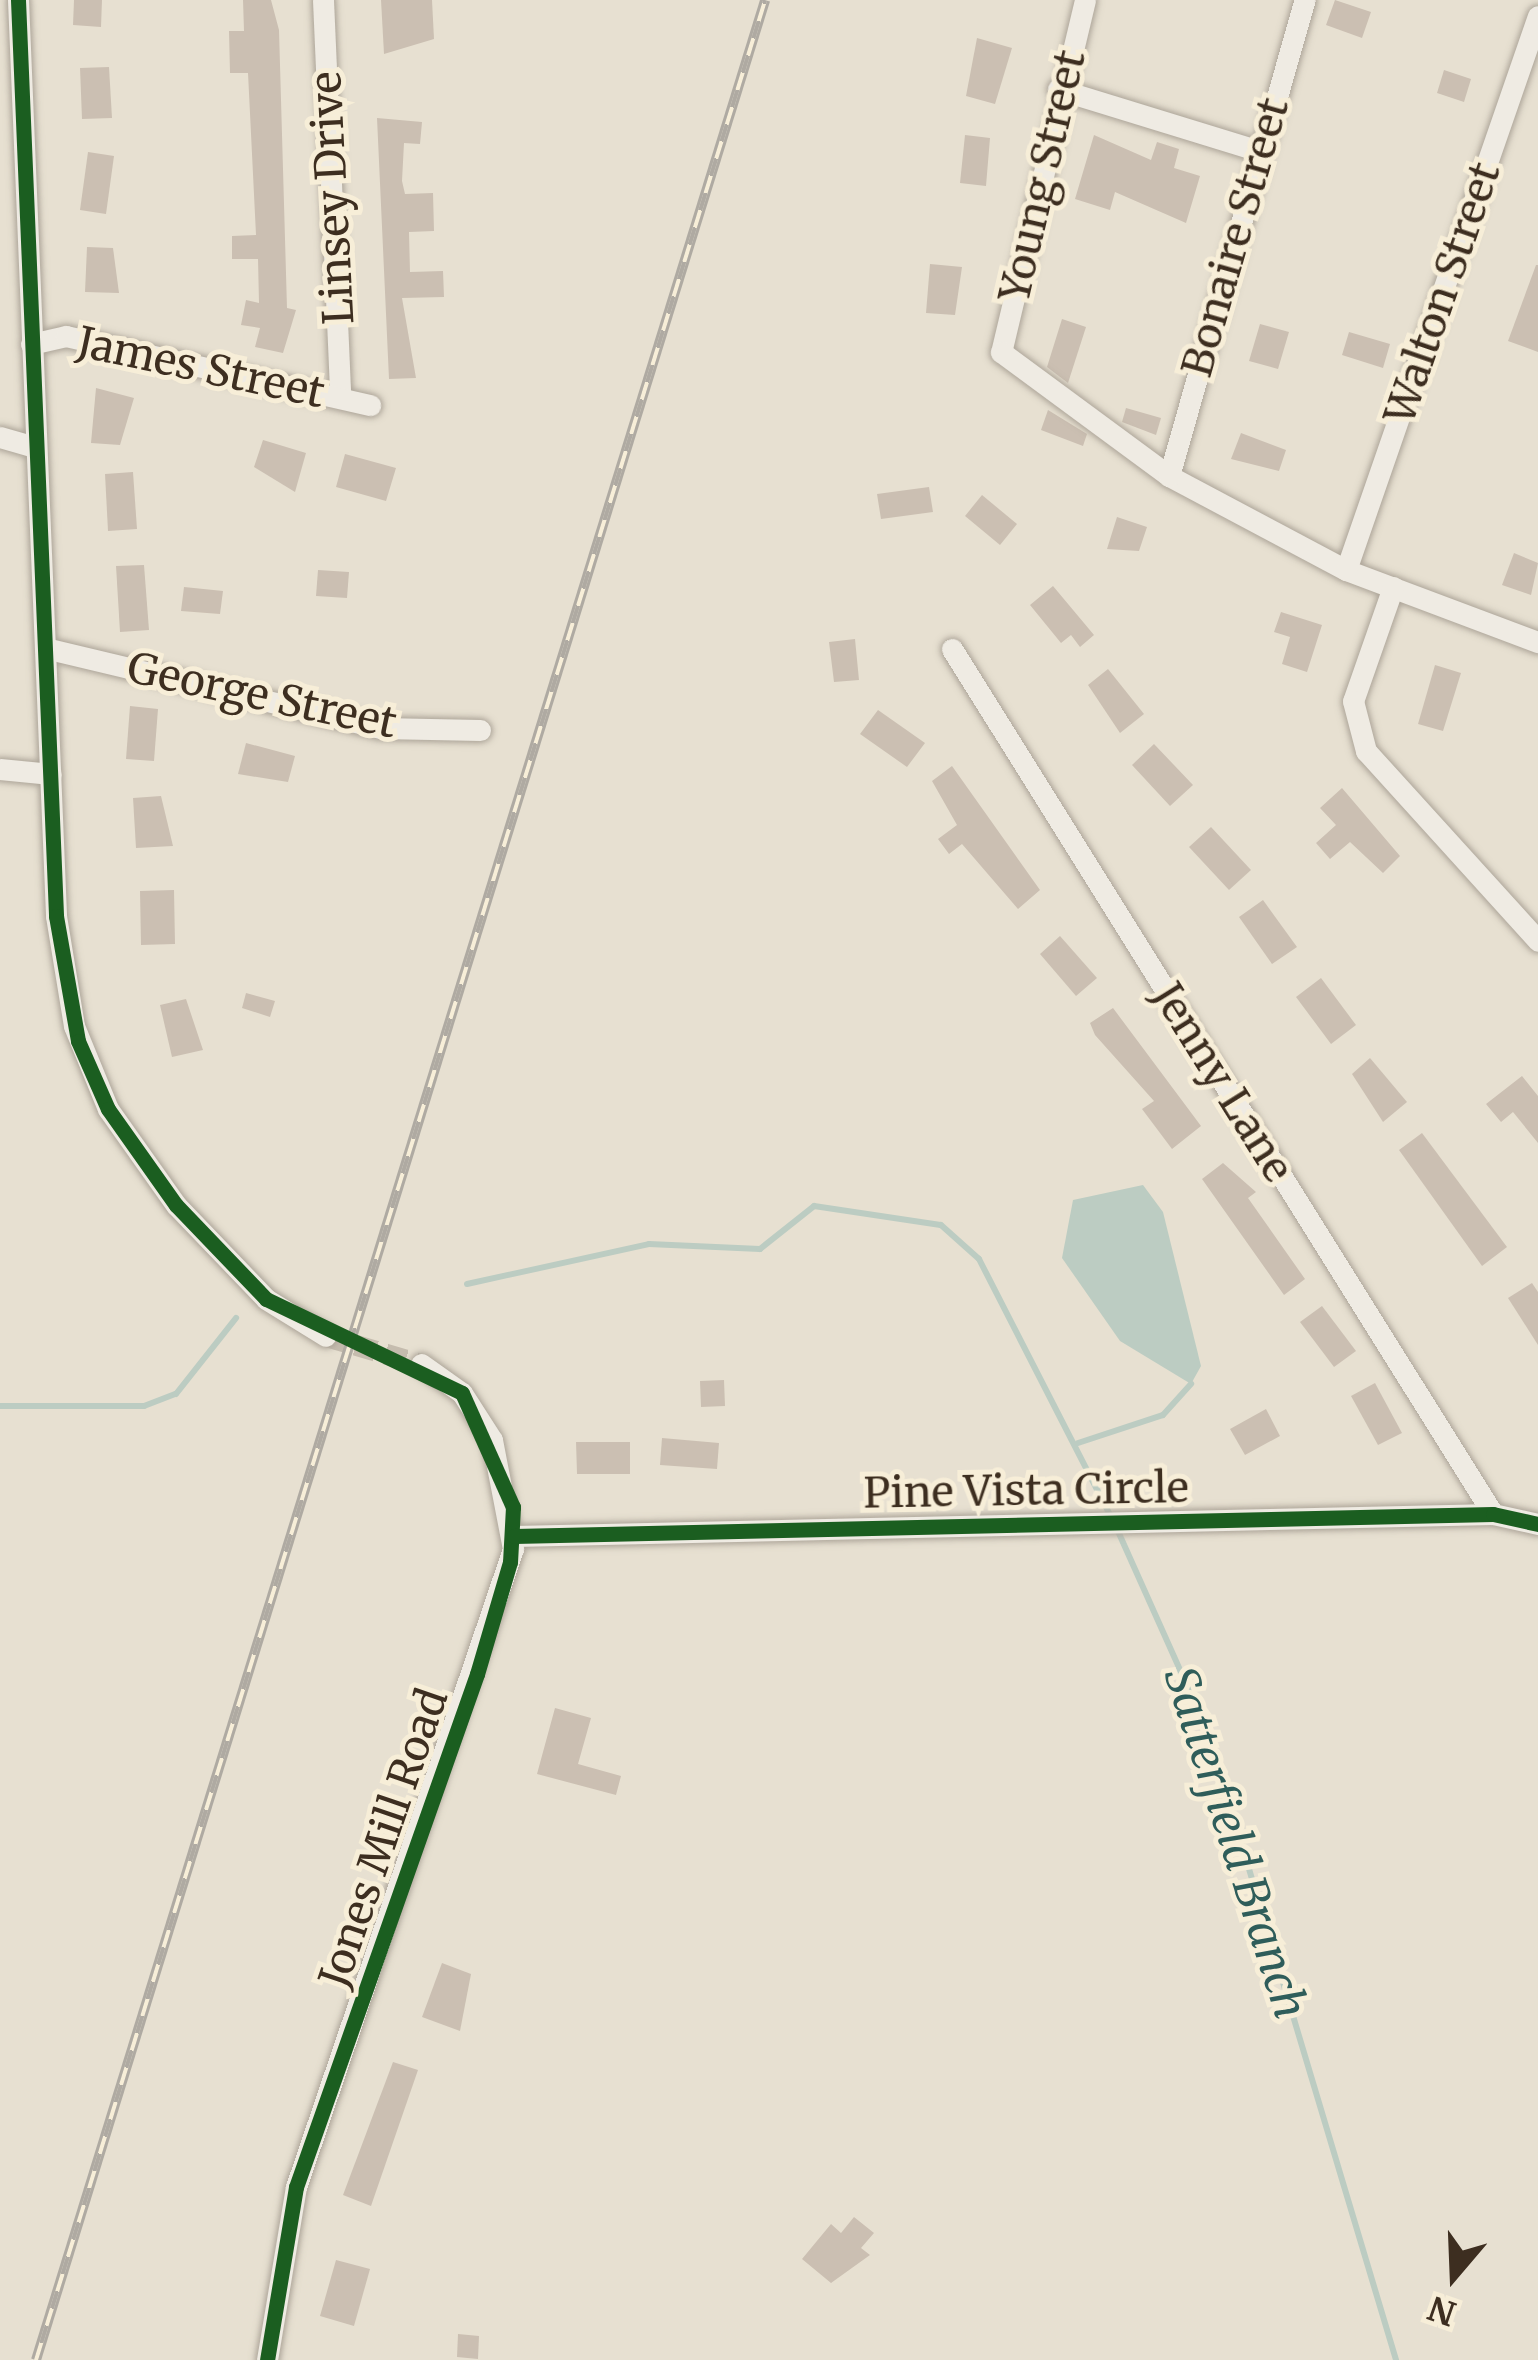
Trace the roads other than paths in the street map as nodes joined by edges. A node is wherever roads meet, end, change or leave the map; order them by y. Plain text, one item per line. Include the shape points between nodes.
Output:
1 (18, 0) edge
2 (323, 0) edge
3 (1085, 0) edge
4 (1305, 0) edge
5 (1538, 16) edge
6 (1058, 89) junction
7 (1256, 150) junction
8 (31, 344) junction
9 (340, 395) junction
10 (370, 405) dead end
11 (0, 437) edge
12 (34, 447) junction
13 (1169, 476) junction
14 (1346, 570) junction
15 (1393, 587) junction
16 (1538, 641) edge
17 (45, 648) junction
18 (952, 649) dead end
19 (480, 730) dead end
20 (0, 769) edge
21 (51, 774) junction
22 (1538, 941) edge
23 (326, 1336) tunnel mouth
24 (421, 1364) tunnel mouth
25 (1493, 1514) junction
26 (1538, 1524) edge
27 (514, 1536) junction
28 (267, 2360) edge

1 - 8 street
2 - 9 street, Linsey Drive
3 - 6 street, Young Street
4 - 7 street, Bonaire Street
5 - 14 street, Walton Street
6 - 7 street
6 - 13 street, Young Street via 1001,352
7 - 13 street, Bonaire Street
8 - 9 street, James Street via 66,336
8 - 12 street
9 - 10 street, James Street
11 - 12 street
12 - 17 street
13 - 14 street
14 - 15 street
15 - 16 street
15 - 22 street via 1353,701 1366,752
17 - 19 street, George Street via 381,728
17 - 21 street
18 - 25 street, Jenny Lane
20 - 21 street
21 - 23 street via 56,916 98,1090 176,1205 266,1299
24 - 27 street, Jones Mill Road via 483,1423 506,1475
25 - 26 street, Pine Vista Circle
25 - 27 street, Pine Vista Circle
27 - 28 street, Jones Mill Road via 477,1674 296,2187

